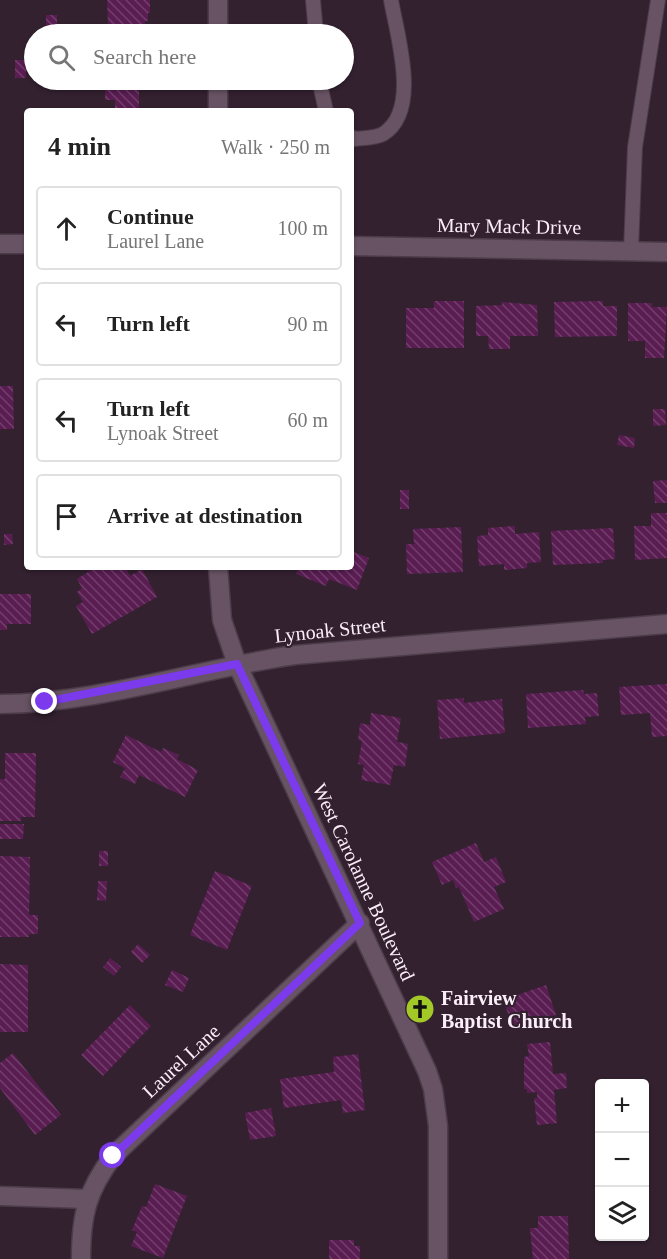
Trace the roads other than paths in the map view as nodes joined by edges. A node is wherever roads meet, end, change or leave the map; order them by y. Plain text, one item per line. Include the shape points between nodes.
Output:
1 (218, 0) edge
2 (313, 0) edge
3 (391, 0) edge
4 (658, 0) edge
5 (218, 24) edge
6 (315, 24) edge
7 (218, 90) edge
8 (321, 90) edge
9 (218, 108) edge
10 (325, 108) edge
11 (354, 138) edge
12 (0, 244) edge
13 (24, 244) edge
14 (354, 246) edge
15 (631, 250) junction
16 (667, 252) edge
17 (218, 570) edge
18 (667, 624) edge
19 (237, 664) junction
20 (0, 704) edge
21 (360, 923) junction
22 (0, 1196) edge
23 (87, 1199) junction
24 (81, 1259) edge
25 (438, 1259) edge

1 - 5 street
2 - 6 lane
3 - 11 lane via 405,86 400,115 383,134
4 - 15 lane via 635,147
7 - 9 street
8 - 10 lane
12 - 13 street
14 - 15 street, Mary Mack Drive
15 - 16 street, Mary Mack Drive
17 - 19 street, West Carolanne Boulevard via 222,620
18 - 19 street, Lynoak Street via 295,655
19 - 20 street, Lynoak Street via 65,700
19 - 21 street, West Carolanne Boulevard
21 - 23 street, Laurel Lane via 113,1156
21 - 25 street, West Carolanne Boulevard via 433,1089 438,1126
22 - 23 street
23 - 24 street, Laurel Lane via 81,1222

